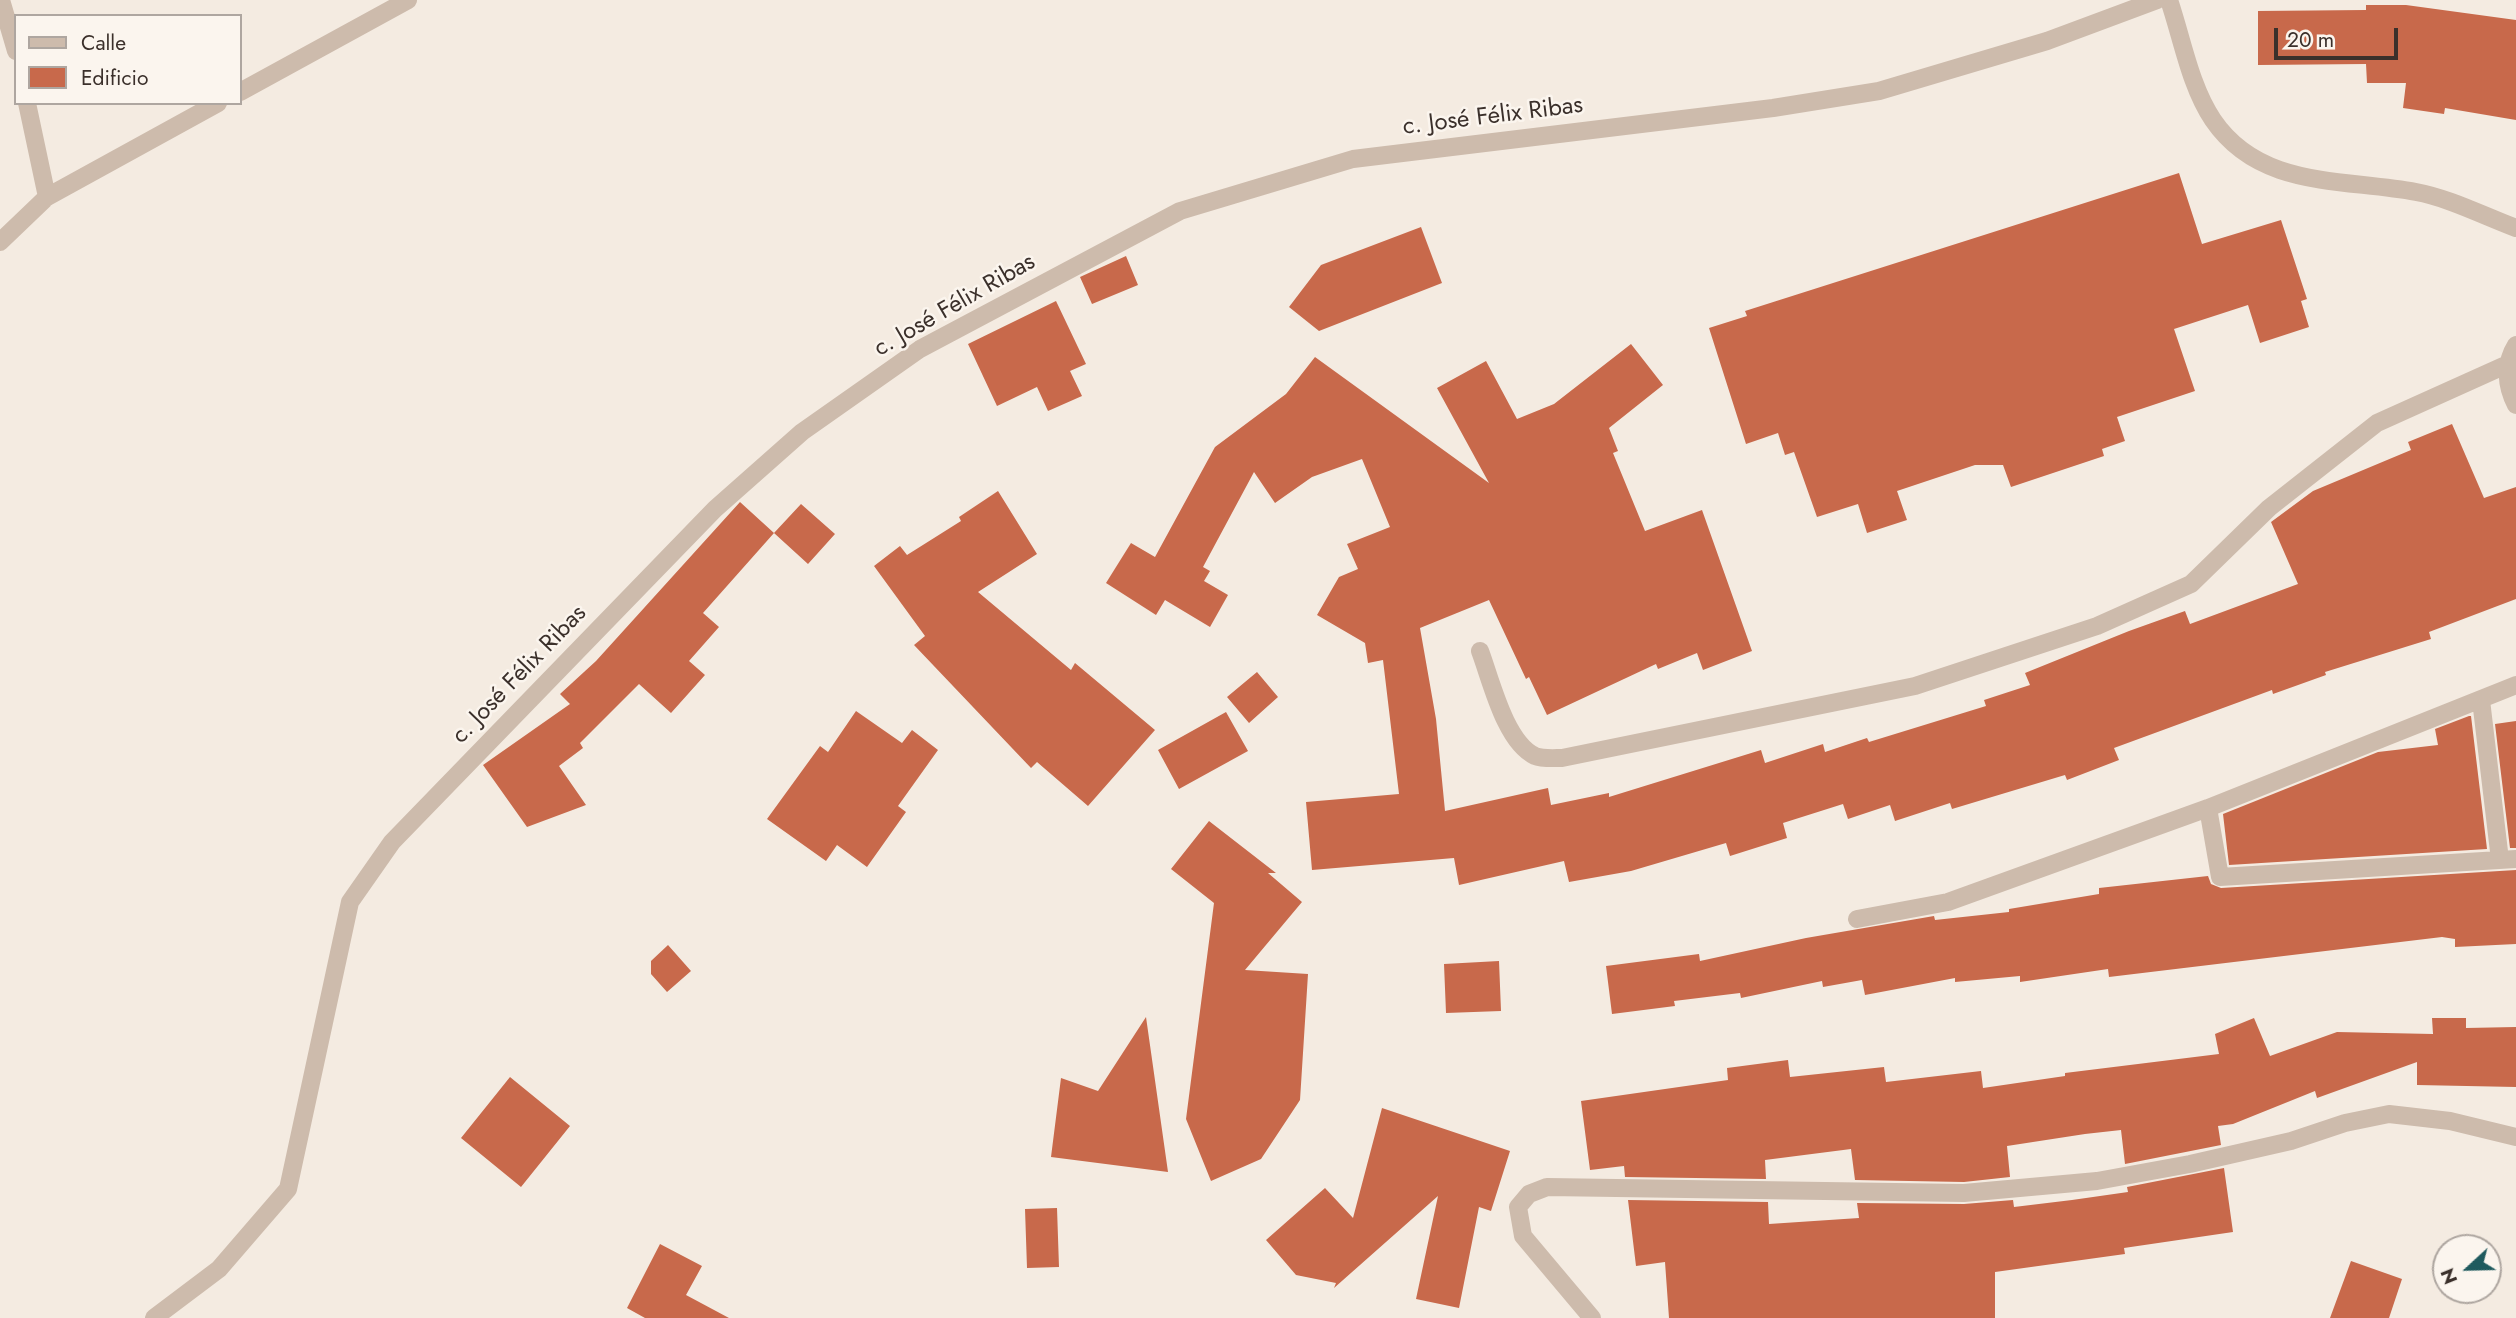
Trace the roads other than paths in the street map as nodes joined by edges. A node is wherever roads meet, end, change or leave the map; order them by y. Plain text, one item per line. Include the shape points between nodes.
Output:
1 (1, 0) edge
2 (408, 0) edge
3 (2157, 0) edge
4 (2169, 0) edge
5 (14, 44) edge
6 (242, 91) edge
7 (27, 105) edge
8 (214, 105) edge
9 (47, 197) junction
10 (2516, 228) edge
11 (0, 242) edge
12 (2516, 345) edge
13 (2508, 364) junction
14 (2516, 405) edge
15 (1480, 651) dead end
16 (2516, 685) edge
17 (2481, 700) junction
18 (2208, 808) junction
19 (2508, 860) edge
20 (1857, 919) dead end
21 (2516, 1137) edge
22 (154, 1318) edge
23 (1592, 1318) edge

1 - 5 street
2 - 6 street
3 - 22 street, c. José Félix Ribas via 2046,41 1880,91 1353,159 1180,211 920,349 802,432 715,509 392,842 350,902 288,1189 219,1269
4 - 10 street via 2211,118 2230,143 2256,163 2314,179 2418,192
7 - 9 street
8 - 9 street
9 - 11 street
12 - 13 street
13 - 14 street via 2507,379
13 - 15 street via 2377,423 2269,508 2191,584 2097,626 1915,686 1562,758 1536,757 1508,726
16 - 17 street
17 - 18 street
17 - 19 street
18 - 19 street via 2220,877
18 - 20 street via 1948,902
21 - 23 street via 2450,1121 2389,1114 2279,1144 2096,1181 1964,1193 1547,1187 1529,1194 1518,1207 1523,1236

